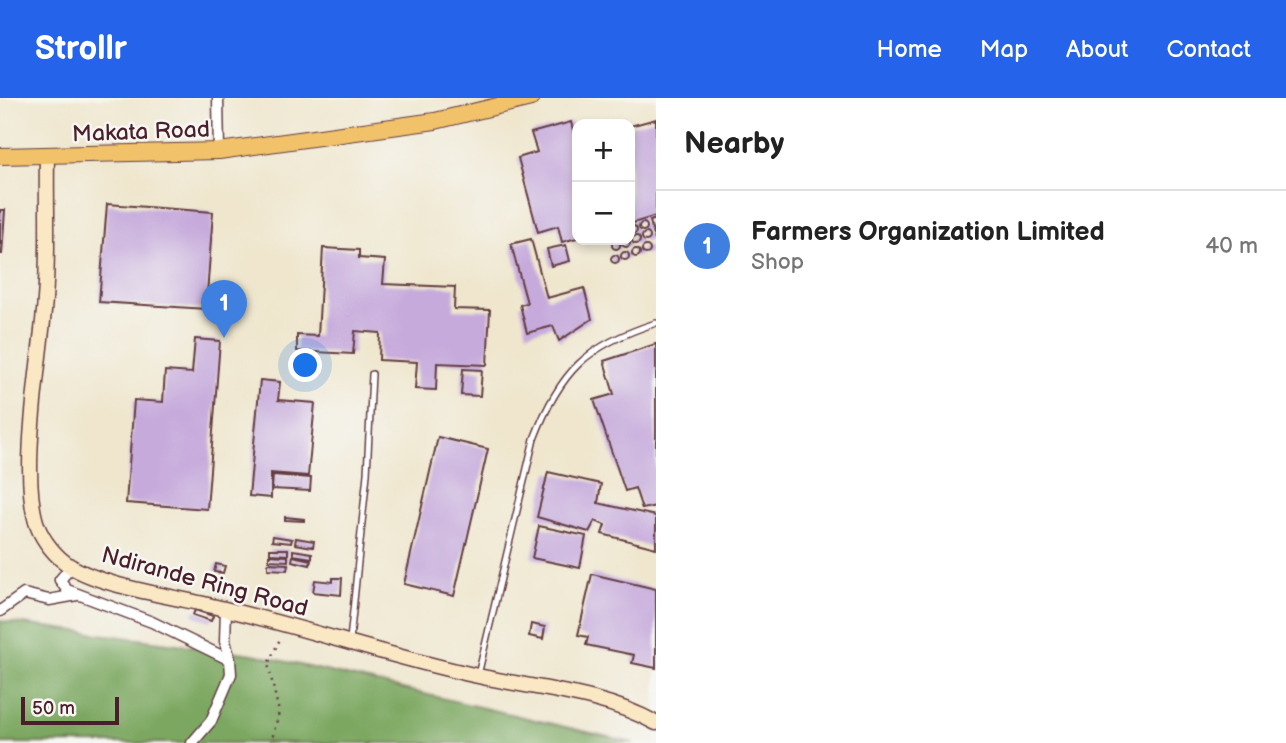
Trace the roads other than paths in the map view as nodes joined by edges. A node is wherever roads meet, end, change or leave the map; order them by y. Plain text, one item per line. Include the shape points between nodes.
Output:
1 (218, 98) edge
2 (531, 98) edge
3 (219, 151) junction
4 (0, 156) edge
5 (47, 156) junction
6 (656, 323) edge
7 (372, 374) dead end
8 (71, 566) junction
9 (77, 595) junction
10 (226, 609) junction
11 (0, 611) edge
12 (350, 641) junction
13 (230, 660) junction
14 (478, 676) junction
15 (656, 723) edge
16 (192, 743) edge

1 - 3 street
2 - 3 main road, Makata Road via 435,121
3 - 5 main road, Makata Road
4 - 5 main road, Makata Road
5 - 8 street, Ndirande Ring Road via 46,298 30,483 42,536
6 - 14 lane via 596,347 544,413
7 - 12 lane via 368,474
8 - 9 street via 60,580 66,590
8 - 10 street, Ndirande Ring Road via 127,586
9 - 11 street via 49,600 24,594
9 - 13 street via 152,621
10 - 12 street, Ndirande Ring Road
10 - 13 street
12 - 14 street, Ndirande Ring Road
13 - 16 street via 231,674 211,721
14 - 15 street, Ndirande Ring Road via 587,698

